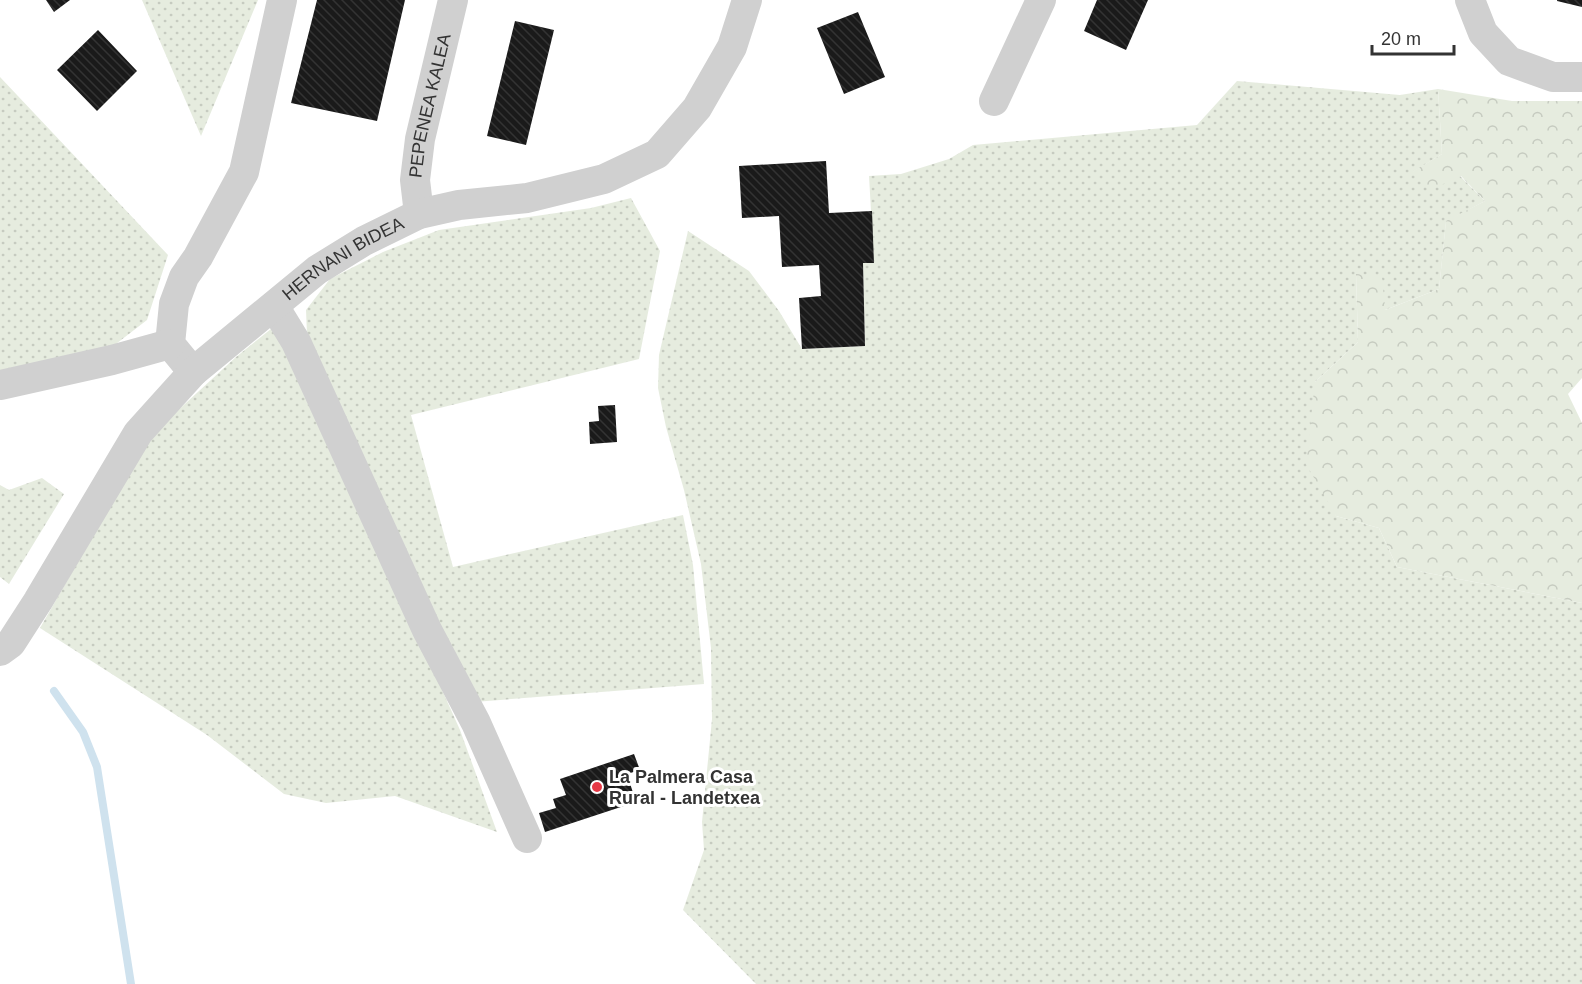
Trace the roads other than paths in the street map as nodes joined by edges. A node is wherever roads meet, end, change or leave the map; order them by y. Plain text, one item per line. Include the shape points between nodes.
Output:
1 (282, 0) edge
2 (453, 0) edge
3 (747, 0) edge
4 (1041, 0) edge
5 (1470, 0) edge
6 (1582, 77) edge
7 (994, 100) dead end
8 (419, 214) junction
9 (274, 306) junction
10 (170, 344) junction
11 (193, 372) junction
12 (0, 385) edge
13 (5, 647) edge
14 (527, 838) dead end

1 - 10 street via 244,172 184,277 174,304
2 - 8 street, PEPENEA KALEA via 420,139 415,180
3 - 8 street, HERNANI BIDEA via 732,47 697,108 657,154 604,179 527,198 459,205
4 - 7 street
5 - 6 street via 1483,33 1509,61 1553,77
8 - 9 street, HERNANI BIDEA via 317,270
9 - 11 street, HERNANI BIDEA
9 - 14 street via 296,342
10 - 11 street
10 - 12 street
11 - 13 street, HERNANI BIDEA via 138,433 38,601

